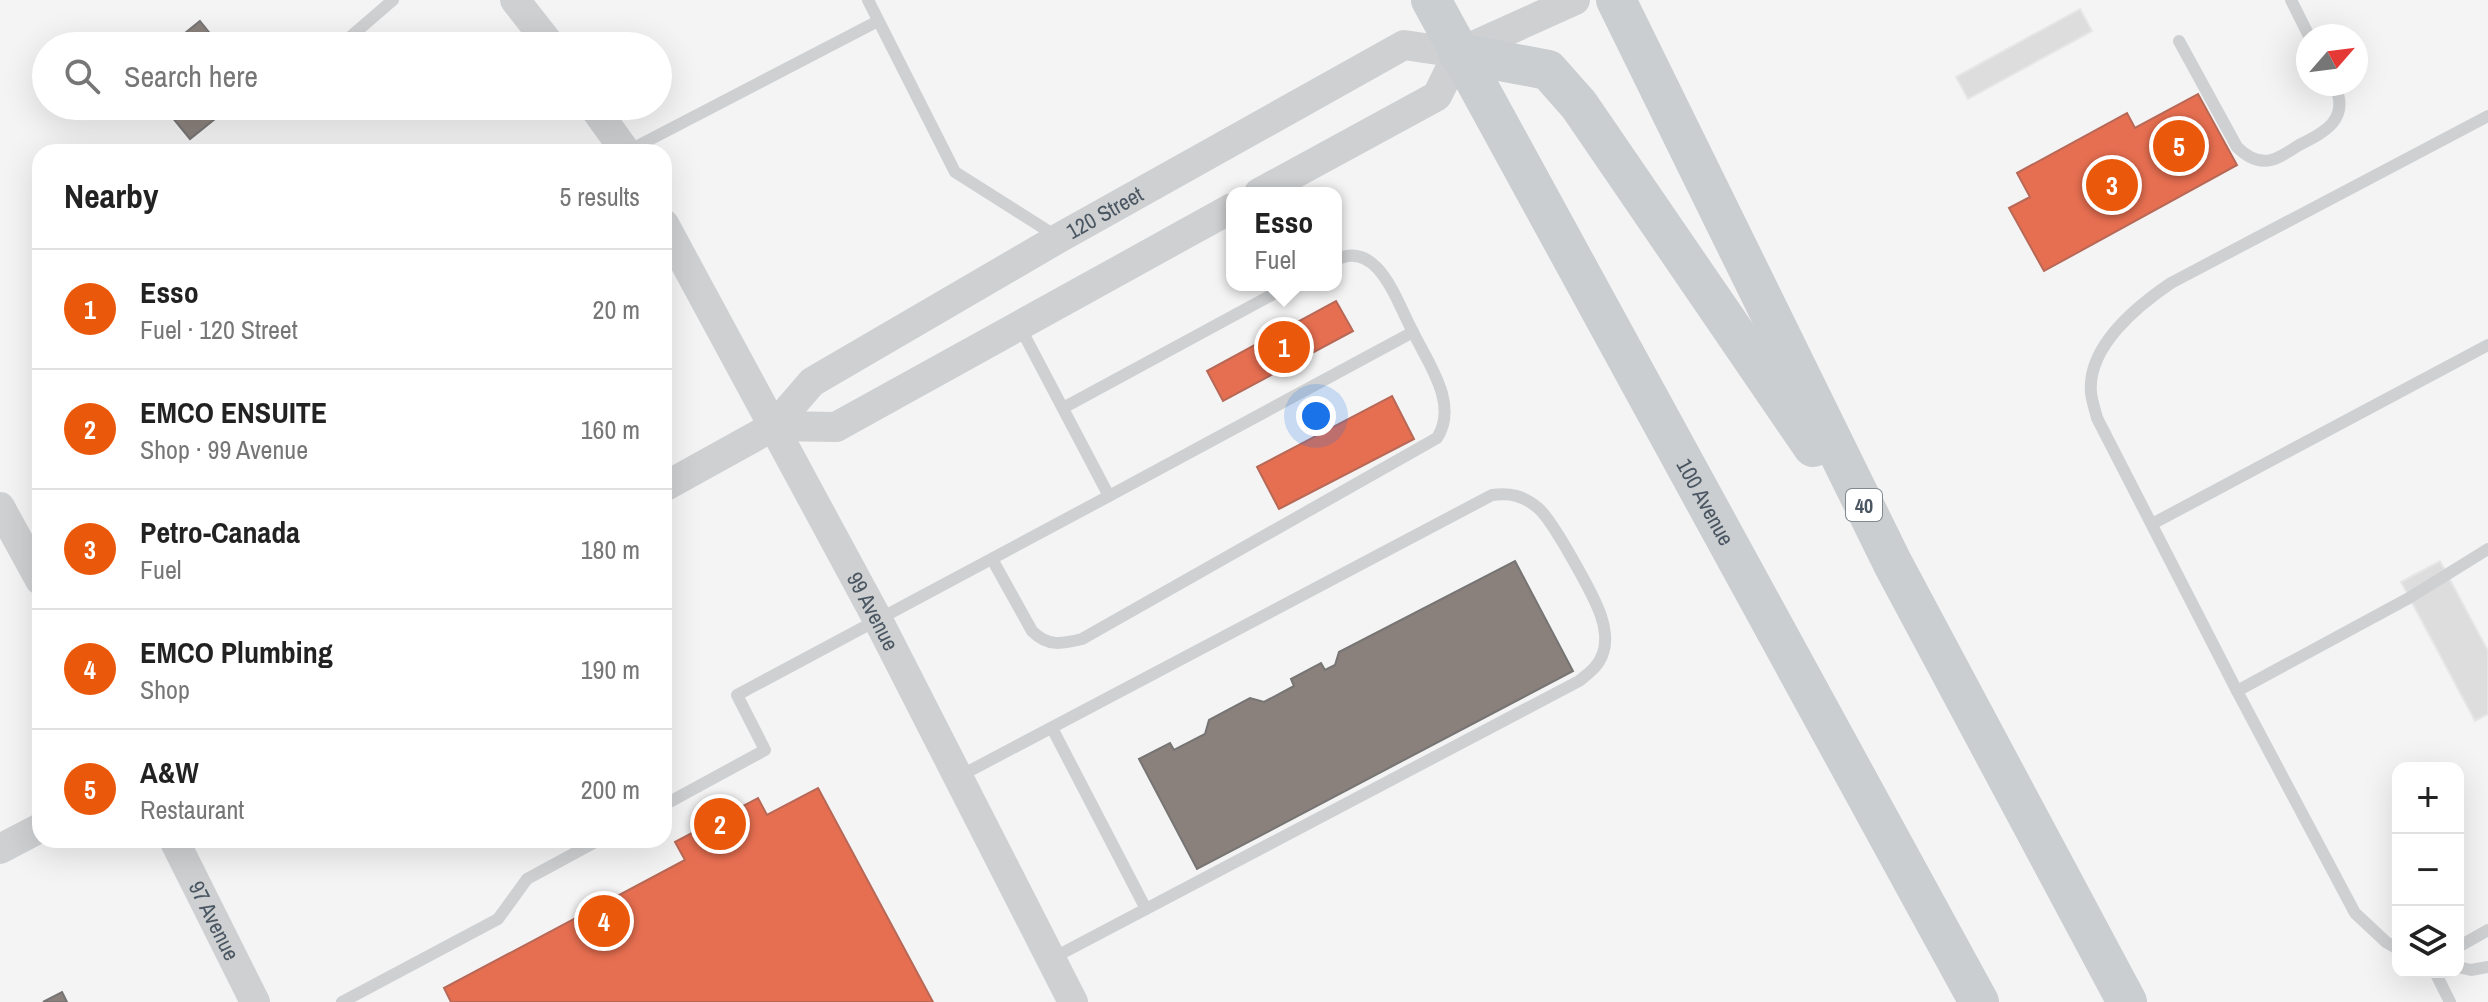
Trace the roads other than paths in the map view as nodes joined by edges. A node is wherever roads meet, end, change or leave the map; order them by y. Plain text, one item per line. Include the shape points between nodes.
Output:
1 (393, 0) edge
2 (515, 0) edge
3 (868, 0) edge
4 (1431, 0) edge
5 (1575, 0) edge
6 (1616, 0) edge
7 (2291, 0) edge
8 (878, 21) junction
9 (2303, 24) edge
10 (356, 32) edge
11 (540, 32) edge
12 (2179, 41) dead end
13 (1458, 53) junction
14 (2338, 96) edge
15 (2488, 116) edge
16 (603, 120) edge
17 (620, 144) edge
18 (641, 144) edge
19 (1270, 187) edge
20 (1226, 211) edge
21 (1059, 238) junction
22 (672, 239) edge
23 (1342, 258) edge
24 (1279, 291) edge
25 (1019, 325) junction
26 (1413, 332) junction
27 (2488, 345) edge
28 (1063, 408) junction
29 (774, 426) junction
30 (672, 483) edge
31 (1109, 496) junction
32 (0, 507) edge
33 (2152, 524) junction
34 (2488, 549) edge
35 (32, 558) edge
36 (992, 559) junction
37 (1893, 564) junction
38 (878, 620) junction
39 (2237, 691) junction
40 (1052, 728) junction
41 (958, 777) junction
42 (672, 801) edge
43 (32, 832) edge
44 (178, 848) edge
45 (584, 848) edge
46 (0, 849) edge
47 (1146, 909) junction
48 (2488, 930) edge
49 (2464, 944) edge
50 (2392, 946) edge
51 (1051, 959) junction
52 (2488, 967) edge
53 (2464, 968) edge
54 (2438, 978) edge
55 (255, 1002) edge
56 (342, 1002) edge
57 (1073, 1002) edge
58 (1979, 1002) edge
59 (2127, 1002) edge
60 (2450, 1002) edge

1 - 10 lane
2 - 11 street
3 - 8 lane
4 - 13 main road, 100 Avenue
5 - 13 street
6 - 37 main road, 40
7 - 9 lane
8 - 18 lane
8 - 21 lane via 955,172
12 - 14 lane via 2247,157 2270,160 2324,133 2337,117
13 - 19 street via 1437,96
13 - 21 street, 120 Street via 1404,45
13 - 37 main road via 1548,70 1579,105
13 - 58 main road, 100 Avenue
15 - 33 lane via 2171,283 2136,307 2115,332 2095,362 2090,391 2097,418
16 - 17 street
20 - 25 street, 120 Street
21 - 29 street, 120 Street via 812,382
22 - 29 street, 99 Avenue
23 - 26 lane via 1356,254 1371,260
24 - 28 lane
25 - 28 lane
25 - 29 street, 120 Street via 836,427
26 - 31 lane
26 - 36 lane via 1443,398 1446,413 1437,438 1082,639 1050,644 1032,631
27 - 33 lane
28 - 31 lane
29 - 30 street, 120 Street
29 - 38 street, 99 Avenue
31 - 36 lane
32 - 35 street
33 - 39 lane
34 - 39 lane
36 - 38 lane
37 - 59 main road, 40
38 - 41 street, 99 Avenue
38 - 42 lane via 737,695 765,750
39 - 50 lane via 2355,913
40 - 41 lane
40 - 47 lane
40 - 47 lane via 1492,495 1524,497 1540,509 1601,614 1603,654 1579,681
41 - 51 street, 99 Avenue
43 - 46 street
44 - 55 street, 97 Avenue
45 - 56 lane via 527,879 498,919
47 - 51 lane
48 - 49 lane
51 - 57 street, 99 Avenue
52 - 53 lane
54 - 60 lane

